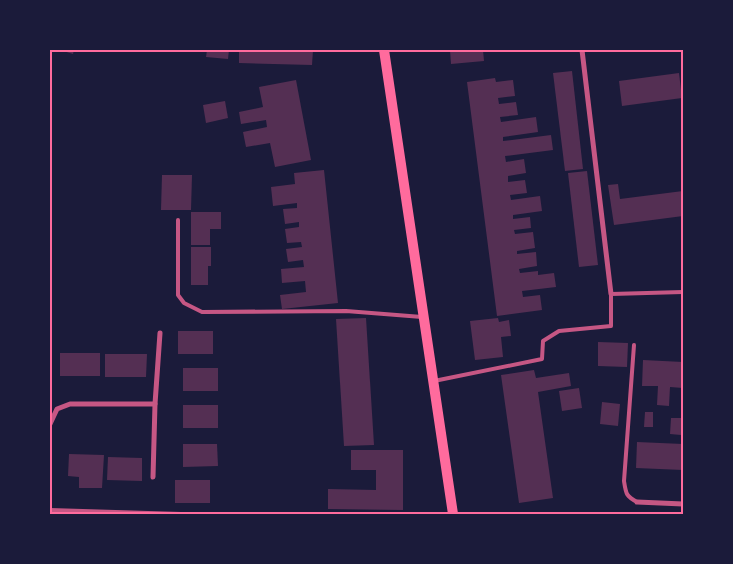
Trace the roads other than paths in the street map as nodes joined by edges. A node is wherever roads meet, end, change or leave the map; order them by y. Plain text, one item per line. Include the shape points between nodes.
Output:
1 (384, 50) edge
2 (582, 50) edge
3 (178, 220) dead end
4 (683, 292) edge
5 (611, 294) junction
6 (425, 317) junction
7 (160, 333) dead end
8 (634, 345) dead end
9 (433, 381) junction
10 (155, 404) junction
11 (50, 424) edge
12 (153, 477) dead end
13 (637, 502) joint
14 (683, 504) edge
15 (50, 510) edge
16 (181, 514) edge
17 (453, 514) edge

1 - 6 main road
2 - 5 street
3 - 6 lane via 178,295 184,303 202,312 346,311
4 - 5 lane
5 - 9 lane via 611,326 559,331 543,341 542,359
6 - 9 main road
7 - 10 street
8 - 13 lane via 624,481 626,495
9 - 17 main road
10 - 11 street via 70,404 57,409
10 - 12 street
13 - 14 street
15 - 16 lane

